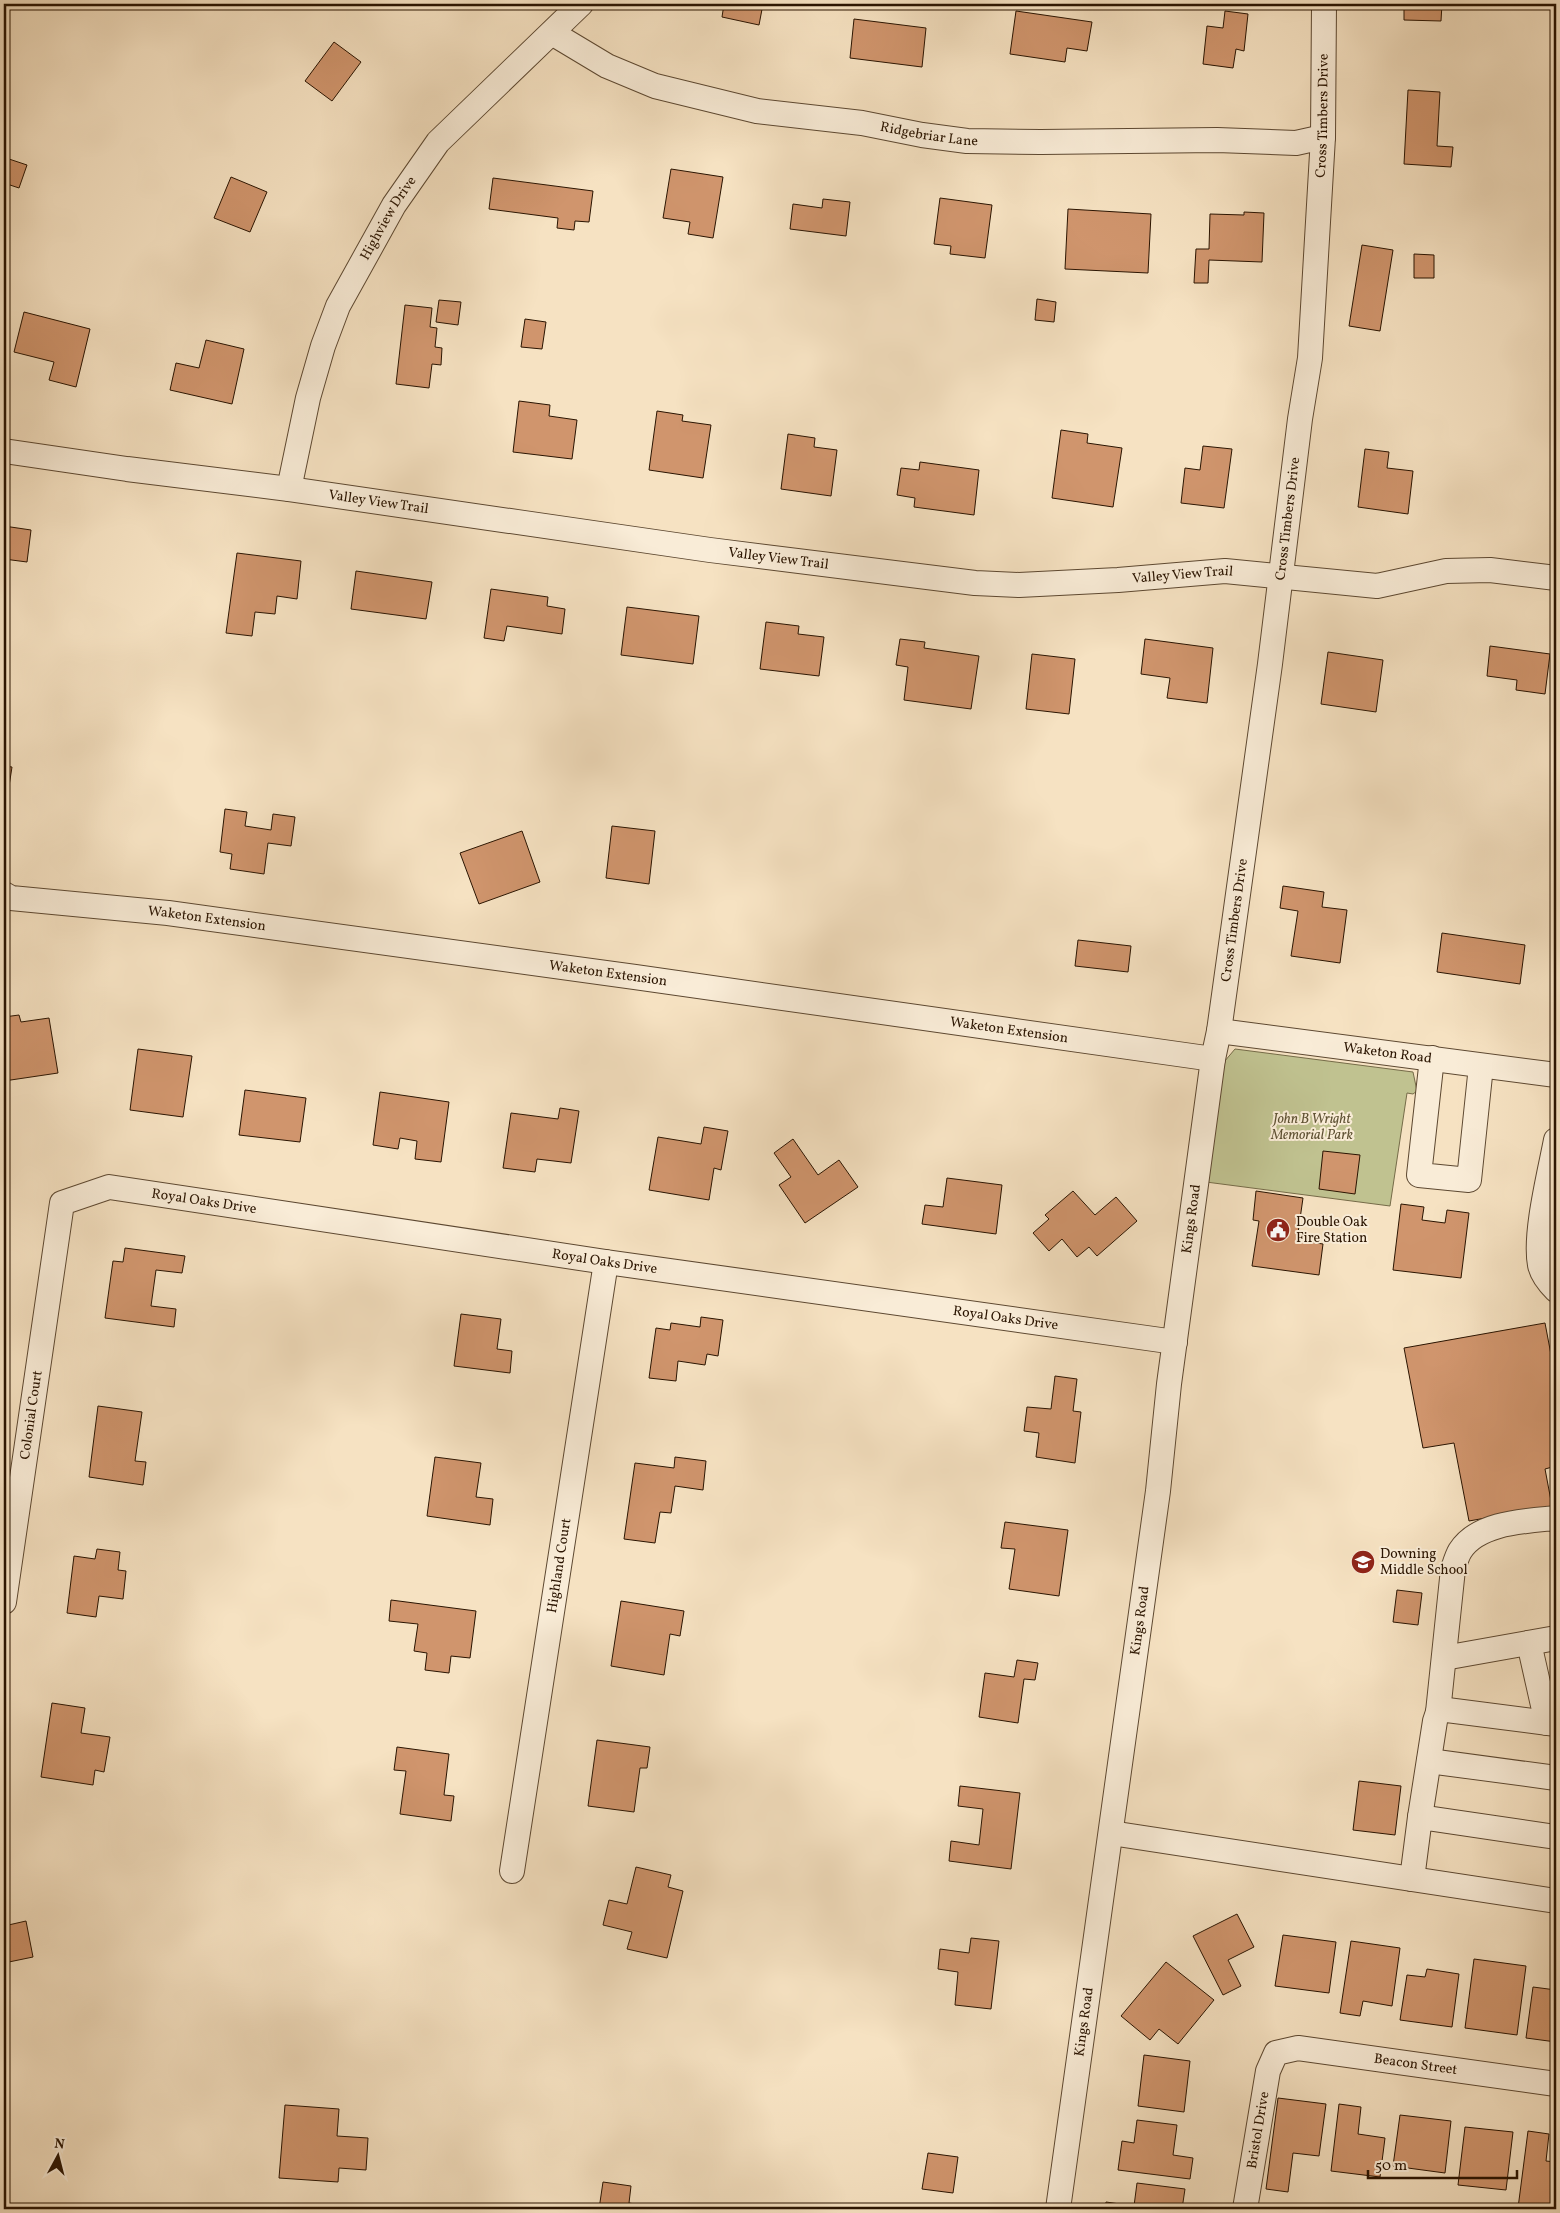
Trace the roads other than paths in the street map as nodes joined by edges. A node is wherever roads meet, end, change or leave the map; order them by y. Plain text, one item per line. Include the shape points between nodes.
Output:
1 (581, 4) edge
2 (1324, 4) edge
3 (552, 33) junction
4 (1323, 137) junction
5 (4, 451) edge
6 (290, 488) junction
7 (1280, 577) junction
8 (1556, 578) edge
9 (4, 894) edge
10 (1219, 1031) junction
11 (1432, 1058) junction
12 (1213, 1059) junction
13 (1481, 1066) junction
14 (1556, 1075) edge
15 (1556, 1140) edge
16 (59, 1228) joint
17 (606, 1262) junction
18 (1556, 1290) edge
19 (1175, 1342) junction
20 (1556, 1518) edge
21 (4, 1600) edge
22 (1556, 1638) edge
23 (1529, 1643) junction
24 (1444, 1658) junction
25 (1438, 1712) junction
26 (1551, 1724) edge
27 (1429, 1761) junction
28 (1556, 1778) edge
29 (1420, 1817) junction
30 (1111, 1834) junction
31 (1556, 1837) edge
32 (512, 1871) dead end
33 (1412, 1879) junction
34 (1556, 1901) edge
35 (1276, 2053) joint
36 (1556, 2084) edge
37 (1058, 2209) edge
38 (1245, 2209) edge

1 - 3 street, Highview Drive
2 - 4 street, Cross Timbers Drive
3 - 4 street, Ridgebriar Lane via 607,66 655,86 757,111 862,123 922,135 967,141 1041,142 1217,140 1296,143
3 - 6 street, Highview Drive via 438,142 394,205 338,306 323,346 308,398
4 - 7 street, Cross Timbers Drive via 1310,358
5 - 6 street, Valley View Trail
6 - 7 street, Valley View Trail via 710,550 974,583 1019,585 1224,571
7 - 8 street, Valley View Trail via 1377,586 1446,571 1490,570
7 - 10 street, Cross Timbers Drive
9 - 12 street, Waketon Extension via 12,898 168,913 626,975
10 - 11 street, Waketon Road
10 - 12 street, Kings Road
11 - 13 street, Waketon Road
11 - 13 street via 1419,1175 1469,1180
12 - 19 street, Kings Road
13 - 14 street, Waketon Road
15 - 18 street via 1538,1244 1540,1267
16 - 17 street, Royal Oaks Drive via 62,1203 108,1187
16 - 21 street, Colonial Court
17 - 19 street, Royal Oaks Drive
17 - 32 street, Highland Court
19 - 30 street, Kings Road
20 - 24 street via 1504,1524 1476,1535 1460,1550 1453,1569
22 - 23 street
23 - 24 street
23 - 26 street
24 - 25 street
25 - 26 street via 1447,1710
25 - 27 street
27 - 28 street
27 - 29 street
29 - 31 street
29 - 33 street
30 - 33 street
30 - 37 street, Kings Road
33 - 34 street
35 - 36 street, Beacon Street via 1298,2048
35 - 38 street, Bristol Drive via 1268,2071

